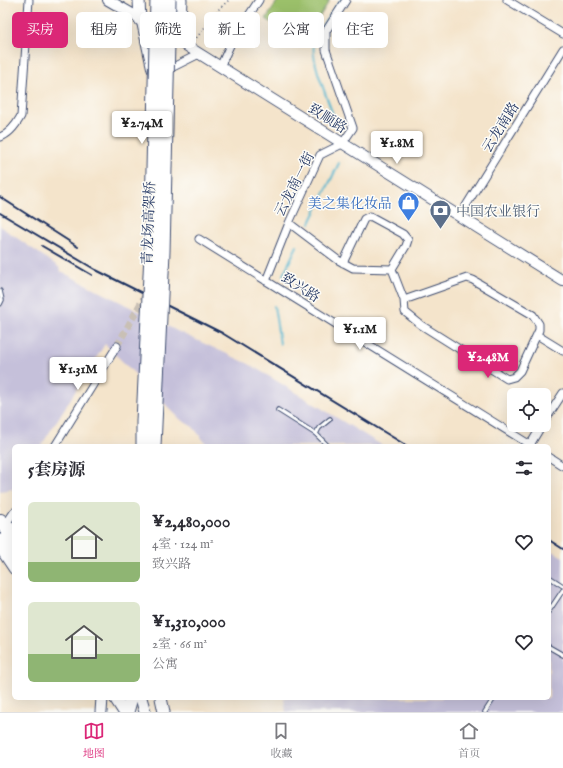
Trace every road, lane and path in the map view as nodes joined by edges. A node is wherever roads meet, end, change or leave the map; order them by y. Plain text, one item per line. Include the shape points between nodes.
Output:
1 (29, 0) edge
2 (108, 0) edge
3 (139, 0) edge
4 (181, 0) edge
5 (229, 0) edge
6 (260, 0) edge
7 (346, 0) edge
8 (507, 0) edge
9 (163, 4) edge
10 (180, 12) edge
11 (140, 20) joint
12 (563, 34) edge
13 (196, 37) edge
14 (146, 48) edge
15 (190, 48) edge
16 (563, 49) edge
17 (199, 54) junction
18 (220, 67) junction
19 (152, 78) junction
20 (0, 137) edge
21 (342, 144) junction
22 (460, 218) junction
23 (289, 223) junction
24 (199, 239) dead end
25 (343, 263) junction
26 (392, 269) junction
27 (156, 276) dead end
28 (266, 281) junction
29 (563, 281) edge
30 (0, 291) edge
31 (404, 300) junction
32 (0, 304) edge
33 (537, 335) junction
34 (117, 346) tunnel mouth
35 (563, 351) edge
36 (563, 392) edge
37 (278, 410) dead end
38 (551, 411) edge
39 (330, 419) dead end
40 (149, 421) junction
41 (538, 432) edge
42 (316, 434) junction
43 (56, 444) edge
44 (140, 444) edge
45 (143, 444) edge
46 (154, 444) edge
47 (158, 444) edge
48 (326, 444) edge
49 (529, 444) edge
50 (532, 444) edge
51 (551, 458) edge
52 (563, 466) edge
53 (12, 514) edge
54 (2, 521) edge
55 (7, 541) edge
56 (12, 552) edge
57 (12, 561) edge
58 (551, 577) edge
59 (563, 586) edge
60 (563, 590) edge
61 (551, 608) edge
62 (551, 647) edge
63 (563, 655) edge
64 (98, 700) edge
65 (102, 700) edge
66 (107, 700) edge
67 (117, 700) edge
68 (130, 700) edge
69 (139, 700) edge
70 (141, 700) edge
71 (161, 700) edge
72 (493, 700) edge
73 (98, 712) edge
74 (101, 712) edge
75 (105, 712) edge
76 (126, 712) edge
77 (136, 712) edge
78 (144, 712) edge
79 (164, 712) edge
80 (485, 712) edge

1 - 20 street via 20,116 16,126
2 - 11 street, 致顺路
3 - 11 main road
4 - 10 main road
5 - 13 path
6 - 18 street via 232,41
7 - 21 street via 326,31 326,50 353,128
8 - 12 street
9 - 40 highway, 青龙场高架桥, bridge via 163,252
14 - 19 street
15 - 17 street, 致顺路
16 - 22 street, 云龙南路
17 - 18 street, 致顺路
17 - 19 street
18 - 21 street, 致顺路
19 - 27 street via 150,228 157,260
21 - 22 street, 致顺路
21 - 23 street, 云龙南一街 via 320,155
22 - 29 street, 致顺路
23 - 25 street
23 - 28 street, 云龙南一街
24 - 28 street, 致兴路
25 - 26 street via 353,268
25 - 26 street via 364,219 370,216 403,234 408,240
26 - 31 street
28 - 49 street, 致兴路
30 - 32 lane
31 - 33 street via 467,278 533,315 539,324
31 - 33 street via 405,312 421,325 507,379 520,371
33 - 35 street
34 - 43 street
36 - 38 street
37 - 42 lane
39 - 42 lane
40 - 44 main road, bridge
40 - 45 highway, 青龙场高架桥, bridge
40 - 46 highway, 青龙场高架桥, bridge
40 - 47 main road, bridge
41 - 50 street
42 - 48 lane
51 - 52 street
53 - 54 street
54 - 55 main road
55 - 56 main road
55 - 57 street
58 - 59 lane
60 - 61 lane
62 - 63 lane
64 - 73 street
65 - 74 main road
66 - 75 street
67 - 76 main road
68 - 76 highway
69 - 77 highway
70 - 78 main road
71 - 79 main road
72 - 80 lane

